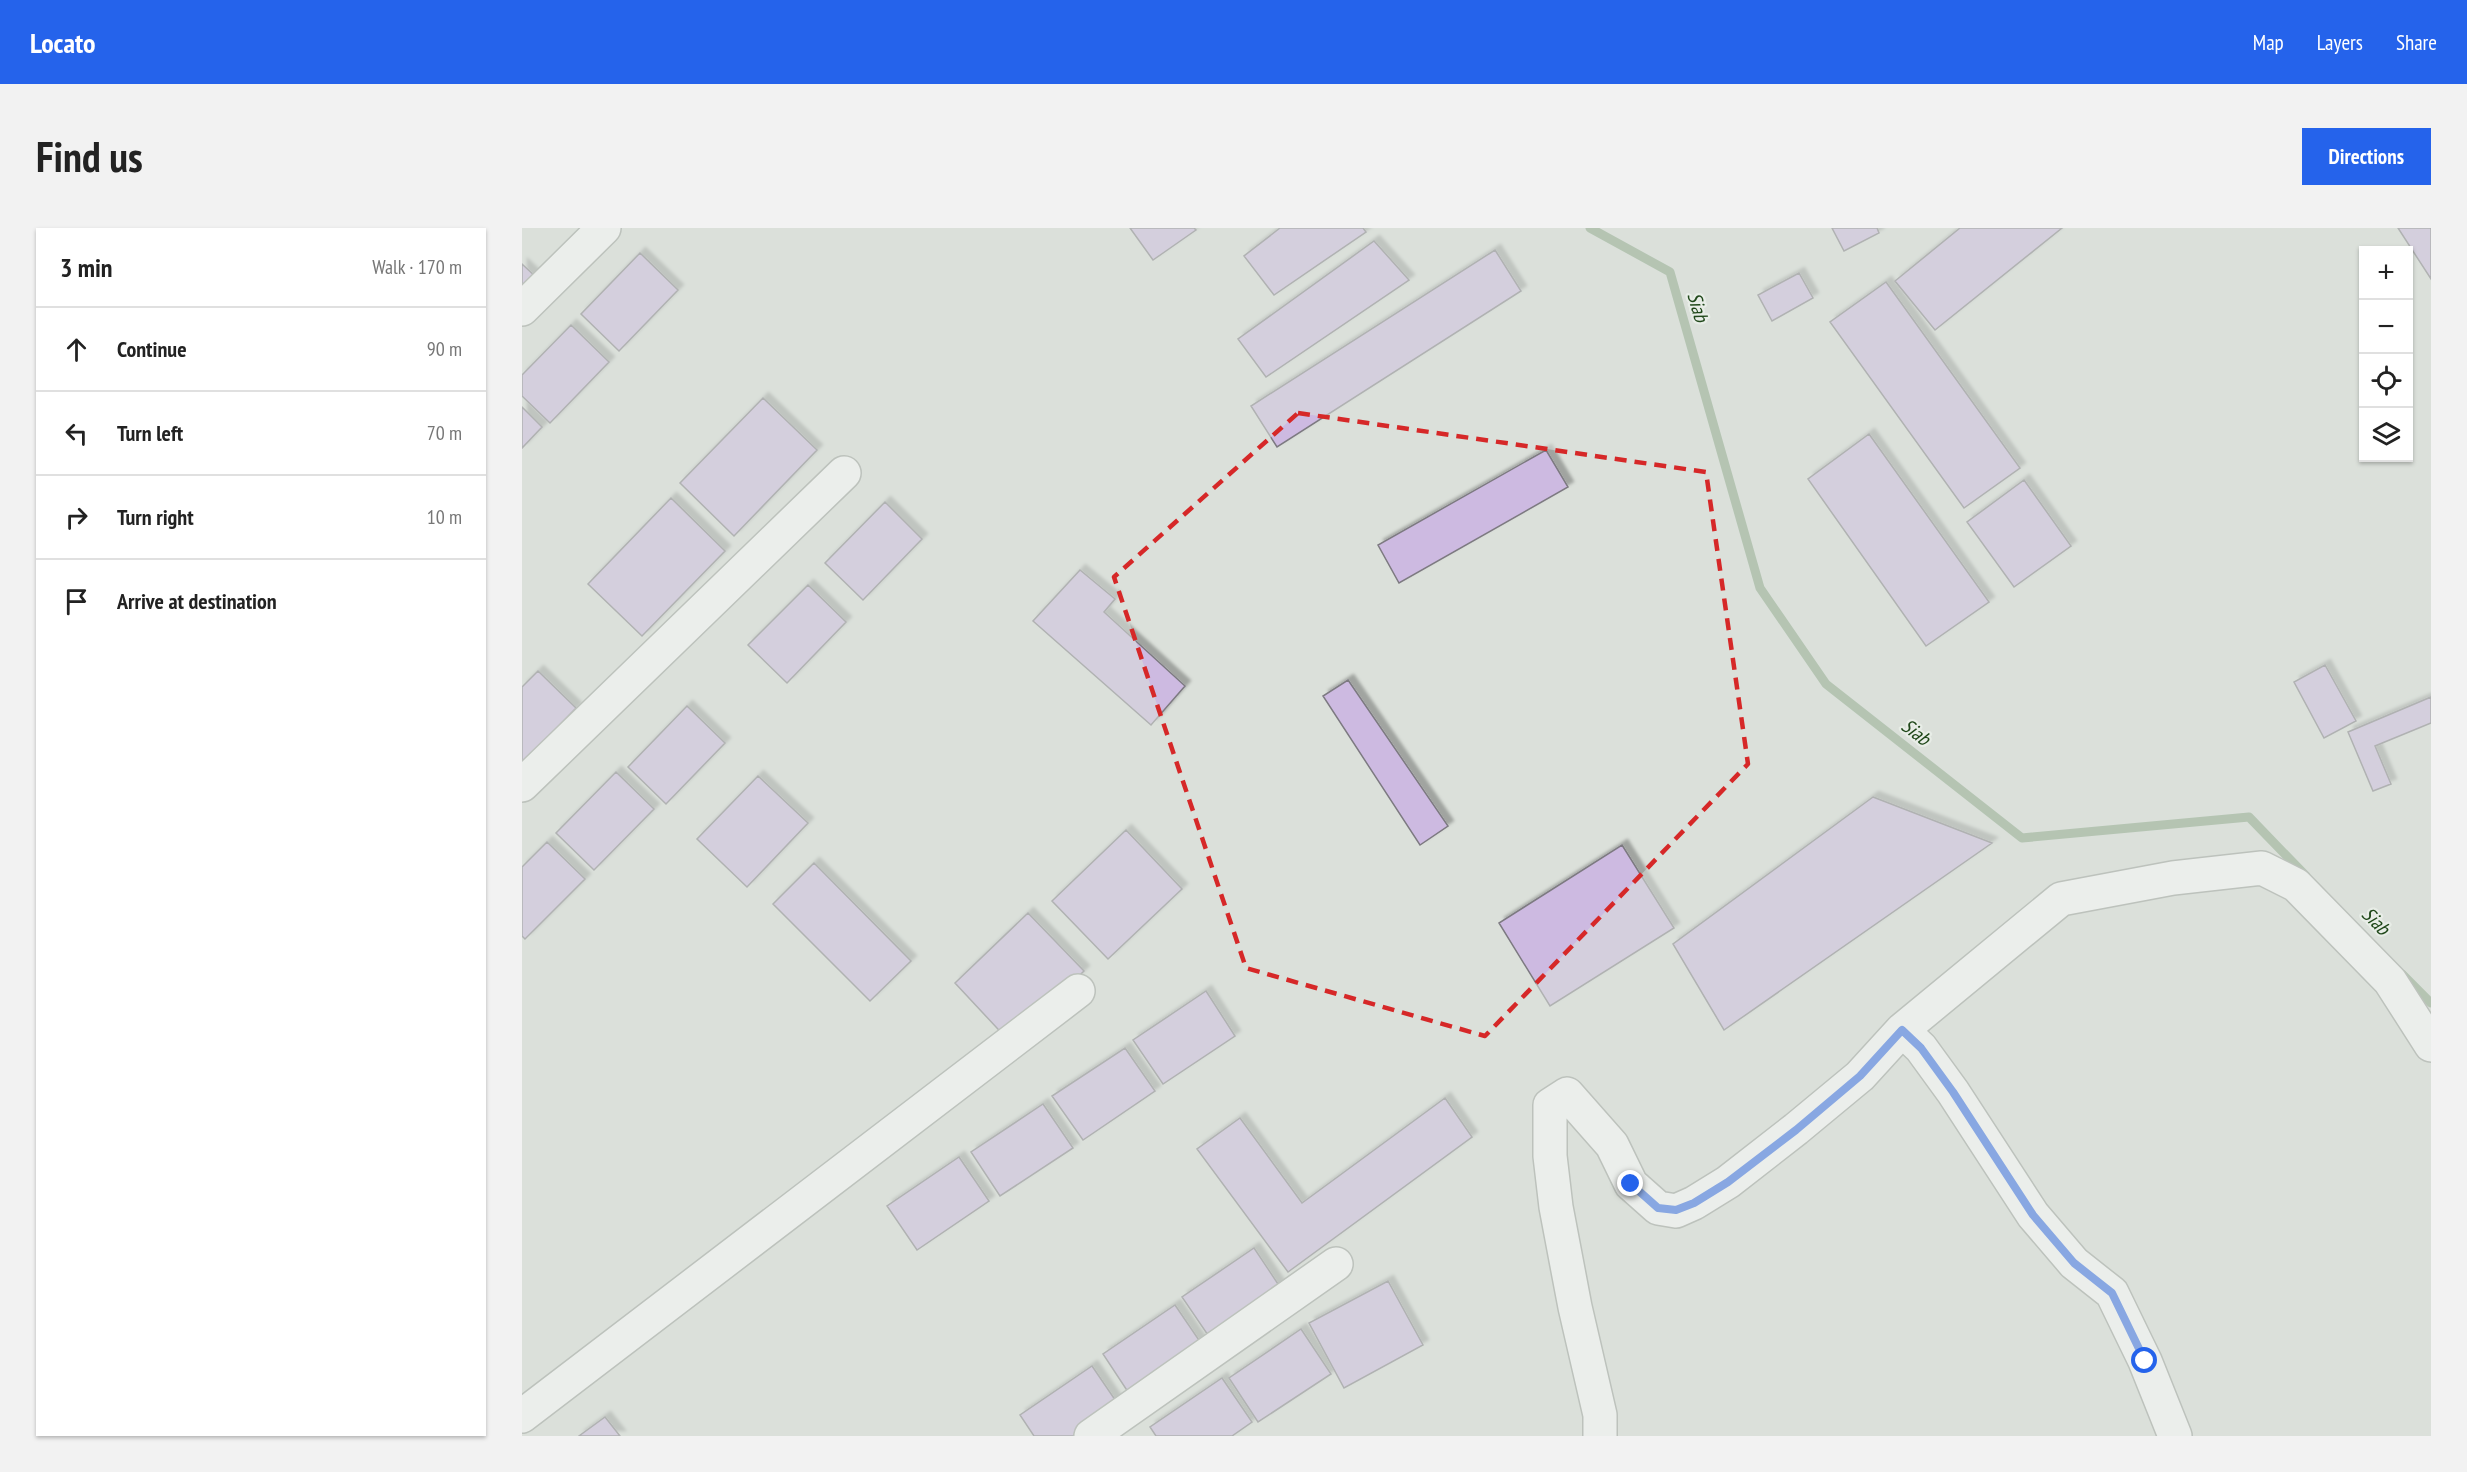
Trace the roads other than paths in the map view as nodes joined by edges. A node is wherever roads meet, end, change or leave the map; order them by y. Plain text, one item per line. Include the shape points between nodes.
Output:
1 (604, 228) edge
2 (522, 309) edge
3 (844, 473) dead end
4 (522, 785) edge
5 (1078, 991) dead end
6 (1902, 1030) junction
7 (2431, 1045) edge
8 (1336, 1264) dead end
9 (522, 1416) edge
10 (1091, 1436) edge
11 (1600, 1436) edge
12 (2175, 1436) edge

1 - 2 street
3 - 4 street
5 - 9 street
6 - 7 street via 2061,899 2174,878 2262,868 2296,885 2390,981
6 - 11 street via 1860,1076 1796,1130 1728,1182 1676,1210 1658,1208 1631,1184 1612,1145 1567,1094 1550,1105 1556,1207 1600,1415
6 - 12 street via 1921,1048 1953,1092 2033,1215 2074,1263 2112,1293
8 - 10 street

